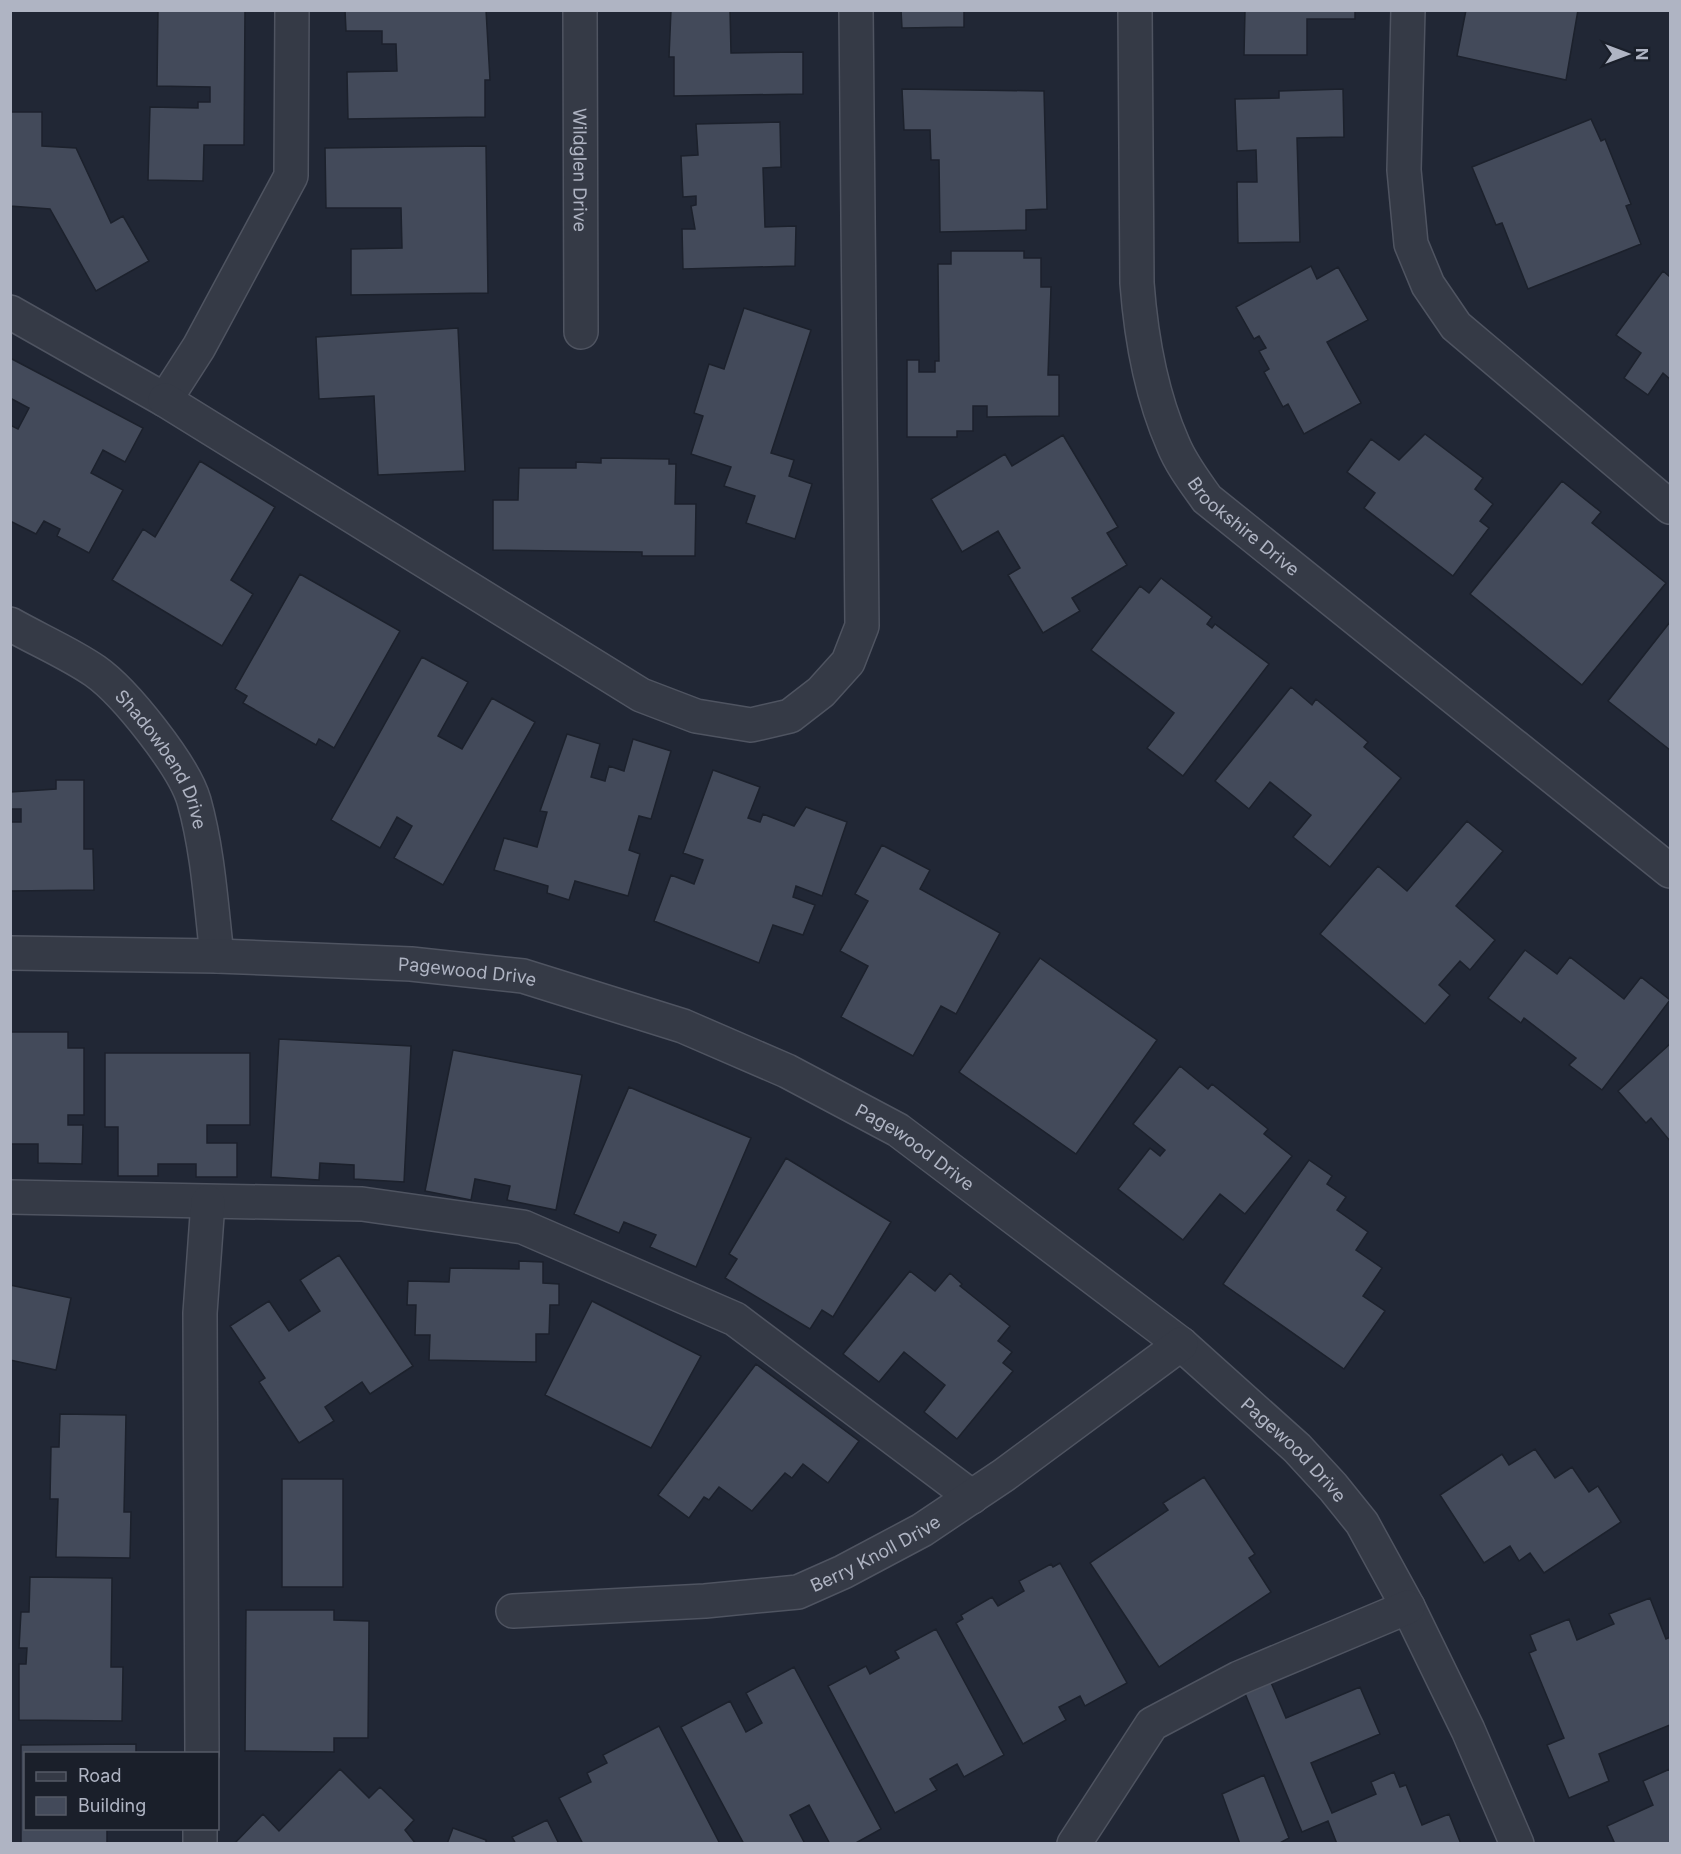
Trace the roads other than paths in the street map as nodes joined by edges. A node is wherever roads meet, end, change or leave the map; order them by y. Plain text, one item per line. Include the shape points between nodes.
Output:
1 (292, 10) edge
2 (580, 10) edge
3 (856, 10) edge
4 (1135, 10) edge
5 (1408, 10) edge
6 (10, 312) edge
7 (581, 332) dead end
8 (165, 400) junction
9 (1671, 507) edge
10 (10, 624) edge
11 (1671, 871) edge
12 (10, 953) edge
13 (217, 956) junction
14 (10, 1197) edge
15 (208, 1202) junction
16 (1181, 1344) junction
17 (972, 1497) junction
18 (1408, 1607) junction
19 (513, 1611) dead end
20 (202, 1752) edge
21 (1074, 1844) edge
22 (1517, 1844) edge

1 - 8 street via 291,176 199,347
2 - 7 street, Wildglen Drive
3 - 8 street via 862,626 848,662 821,692 790,716 751,725 696,716 641,695
4 - 11 street, Brookshire Drive via 1140,326 1158,403 1173,446 1191,475 1207,499
5 - 9 street via 1404,170 1412,244 1428,285 1456,326
6 - 8 street
10 - 13 street, Shadowbend Drive via 96,672 143,717 170,759 193,799 206,860
12 - 13 street, Pagewood Drive
13 - 16 street, Pagewood Drive via 451,966 524,976 682,1026 787,1071 898,1130
14 - 15 street
15 - 17 street via 362,1204 523,1227 735,1319
15 - 20 street via 200,1313
16 - 17 street, Berry Knoll Drive
16 - 18 street, Pagewood Drive via 1297,1448 1333,1487 1362,1523
17 - 19 street, Berry Knoll Drive via 885,1551 798,1592
18 - 21 street via 1239,1678 1152,1724
18 - 22 street, Pagewood Drive via 1468,1730

